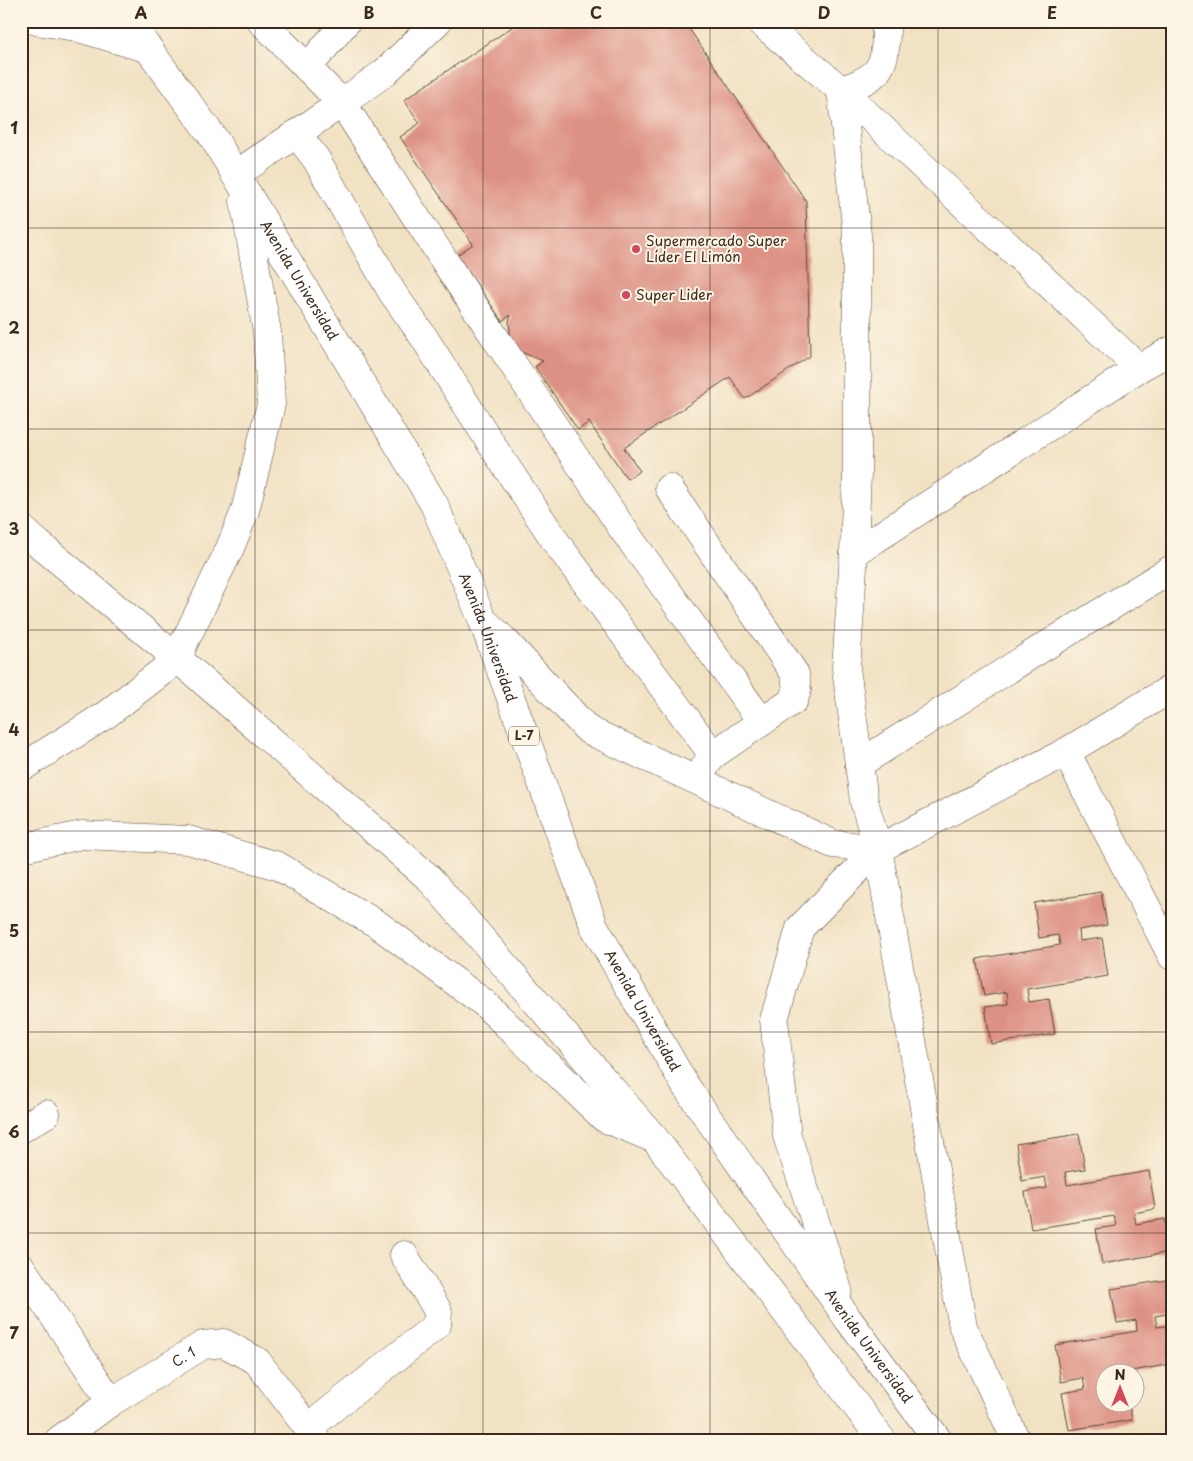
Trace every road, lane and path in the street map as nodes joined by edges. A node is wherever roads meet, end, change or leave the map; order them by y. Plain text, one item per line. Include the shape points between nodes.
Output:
1 (36, 21) edge
2 (128, 21) edge
3 (347, 21) edge
4 (438, 21) edge
5 (758, 21) edge
6 (886, 21) edge
7 (269, 24) edge
8 (149, 49) junction
9 (307, 68) junction
10 (841, 90) junction
11 (342, 104) junction
12 (297, 134) junction
13 (238, 179) junction
14 (1172, 350) edge
15 (1139, 368) junction
16 (669, 488) dead end
17 (21, 528) edge
18 (854, 554) junction
19 (1172, 568) edge
20 (482, 619) junction
21 (178, 659) junction
22 (1172, 688) edge
23 (762, 722) junction
24 (1066, 752) junction
25 (714, 755) junction
26 (859, 764) junction
27 (21, 768) edge
28 (694, 780) junction
29 (21, 848) edge
30 (878, 849) junction
31 (1172, 956) edge
32 (46, 1114) dead end
33 (21, 1129) edge
34 (655, 1139) junction
35 (404, 1255) dead end
36 (21, 1267) edge
37 (848, 1320) junction
38 (110, 1402) junction
39 (313, 1434) edge
40 (58, 1440) edge
41 (882, 1440) edge
42 (938, 1440) edge
43 (1016, 1440) edge

1 - 8 main road via 76,27
2 - 8 main road, Avenida Universidad / L-7
3 - 9 main road
4 - 11 main road via 384,73
5 - 10 main road
6 - 10 main road via 886,47 880,68 871,78
7 - 9 main road
8 - 13 main road, Avenida Universidad / L-7
9 - 11 main road
10 - 15 main road
10 - 18 main road via 857,235
11 - 12 main road
11 - 23 main road via 622,528
12 - 13 main road
12 - 25 main road via 316,159 392,292 558,545
13 - 20 main road, Avenida Universidad / L-7 via 434,504
13 - 21 main road via 267,332 271,404 245,511
14 - 15 main road
15 - 18 main road
16 - 23 main road via 795,674 797,690 794,700
17 - 21 main road
18 - 26 main road via 846,668
19 - 26 main road
20 - 28 main road via 588,730
20 - 37 main road, Avenida Universidad / L-7 via 594,926 685,1085
21 - 27 main road via 107,714
21 - 34 main road via 429,878
22 - 24 main road
23 - 25 main road
24 - 30 main road
24 - 31 main road
25 - 28 main road
26 - 30 main road via 864,801
28 - 30 main road via 833,844
29 - 34 main road via 82,834 188,840 278,866 377,924 484,1003 604,1118
30 - 37 main road via 800,928 774,1020 787,1136
30 - 43 main road via 963,1327
32 - 33 main road
34 - 41 main road
35 - 39 main road via 438,1310 437,1325
36 - 38 main road
37 - 42 main road, Avenida Universidad / L-7
38 - 39 main road, C. 1 via 203,1345 224,1343 257,1361
38 - 40 main road, C. 1

